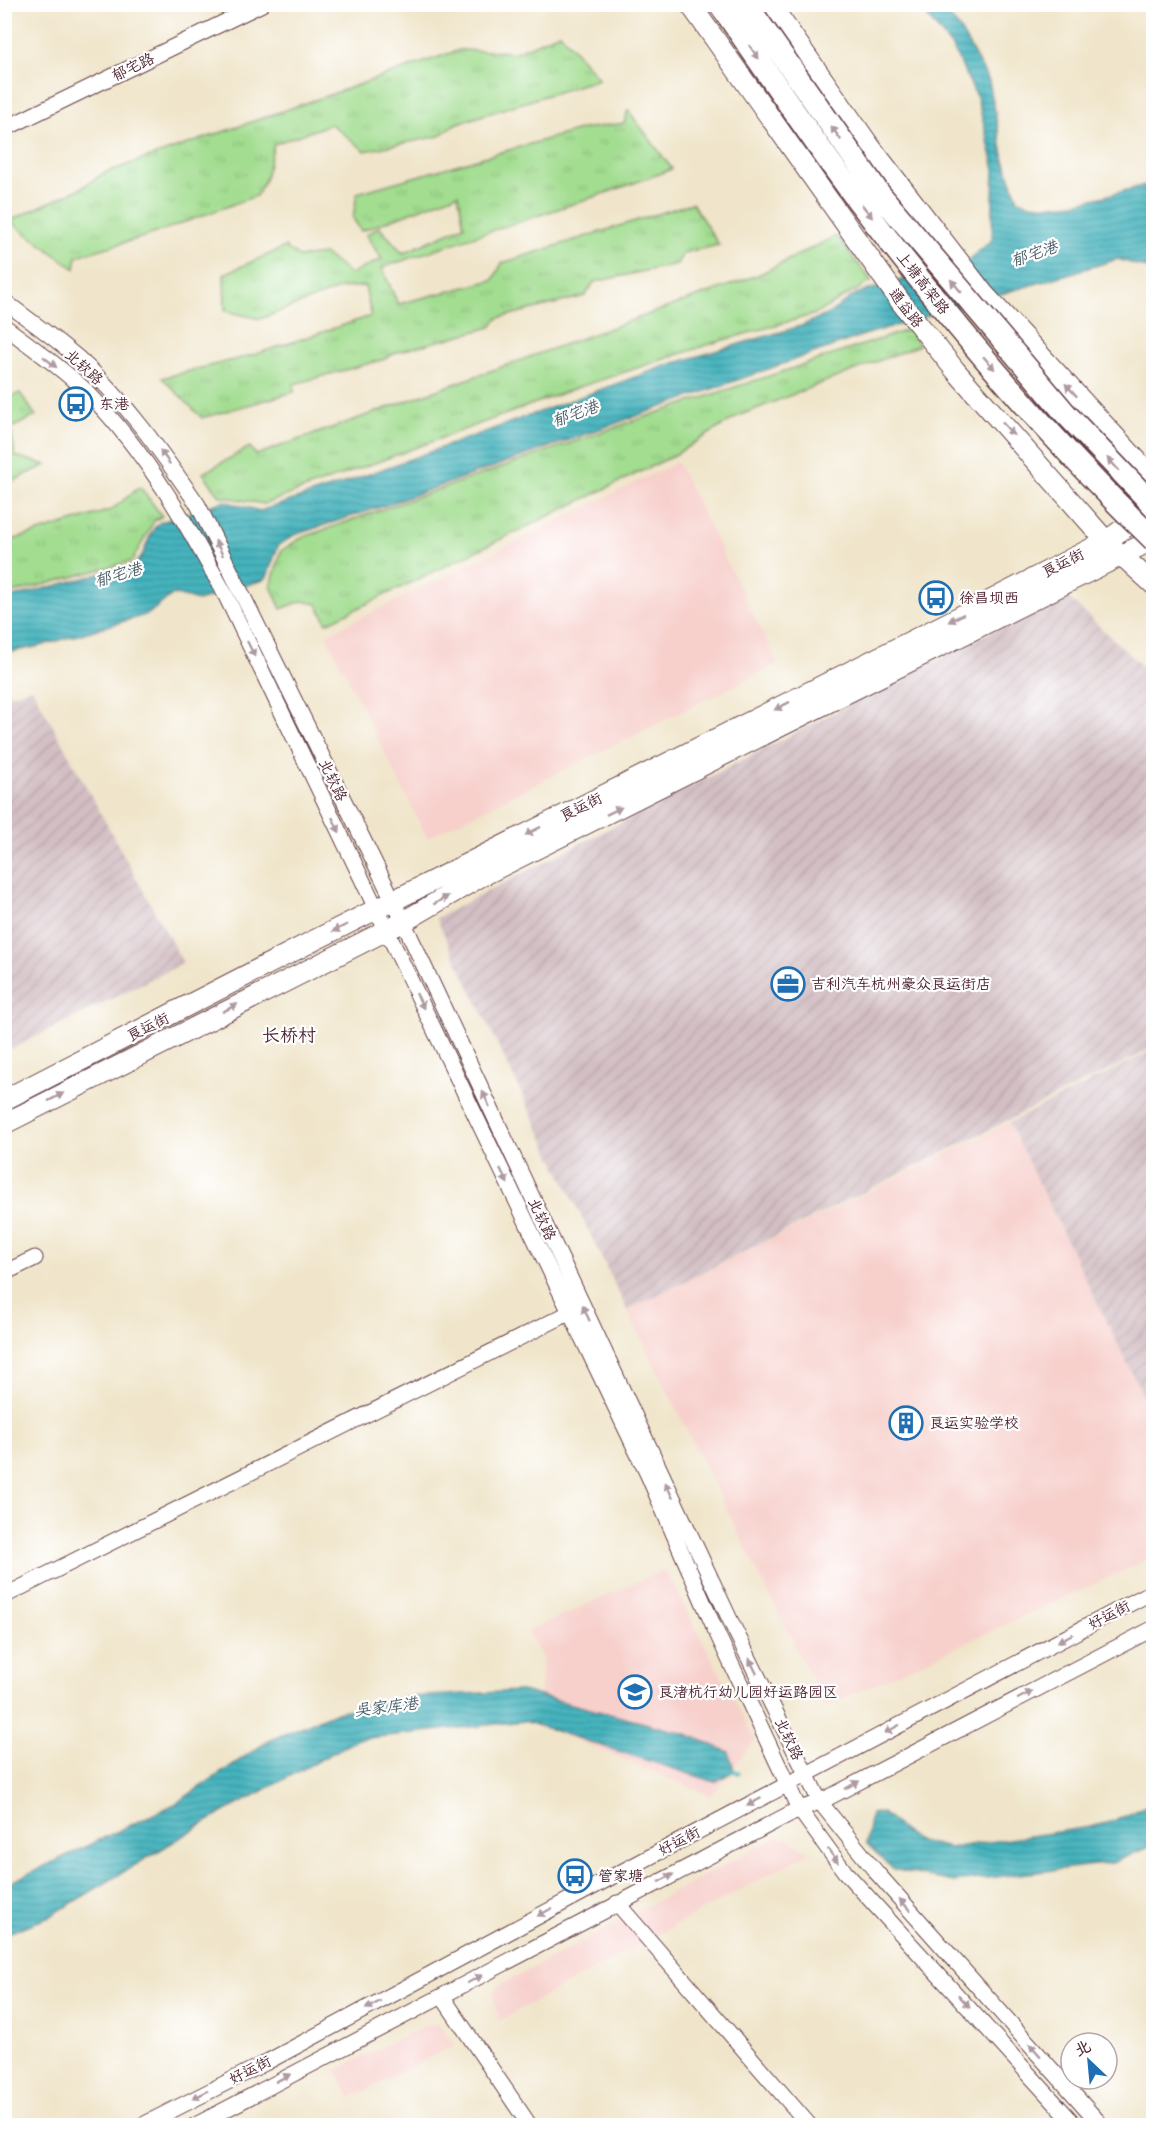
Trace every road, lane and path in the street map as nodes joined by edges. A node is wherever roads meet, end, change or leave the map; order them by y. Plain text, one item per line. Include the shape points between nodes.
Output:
1 (262, 4) edge
2 (690, 4) edge
3 (720, 4) edge
4 (746, 4) edge
5 (770, 4) edge
6 (4, 129) edge
7 (4, 301) edge
8 (4, 326) edge
9 (1152, 476) edge
10 (1154, 507) edge
11 (1154, 540) edge
12 (1106, 541) junction
13 (1121, 555) junction
14 (1154, 585) edge
15 (233, 593) junction
16 (385, 906) junction
17 (394, 925) junction
18 (4, 1100) edge
19 (4, 1124) edge
20 (35, 1258) dead end
21 (4, 1273) edge
22 (569, 1313) junction
23 (1154, 1591) edge
24 (4, 1596) edge
25 (1154, 1628) edge
26 (806, 1775) junction
27 (788, 1784) junction
28 (820, 1802) junction
29 (799, 1809) junction
30 (617, 1904) junction
31 (441, 1996) junction
32 (141, 2126) edge
33 (194, 2126) edge
34 (530, 2126) edge
35 (810, 2126) edge
36 (1076, 2126) edge
37 (1102, 2126) edge

1 - 6 street, 郁宅路
2 -> 12 main road, 通益路 via 866,254 955,370
3 -> 11 highway, 上塘高架路, bridge via 855,196 950,317 1040,422
10 -> 4 highway, 上塘高架路, bridge via 1065,413 878,192
9 -> 5 main road via 984,294 869,145
15 -> 7 street, 北软路 via 198,505 160,450 122,402 77,358
8 -> 15 street, 北软路 via 89,394 131,441
10 - 12 main road, 良运街
11 - 13 main road, 良运街
12 - 13 main road, 通益路
12 -> 16 main road, 良运街
13 - 14 main road, 通益路
17 -> 13 main road, 良运街
15 - 16 street, 北软路
16 - 17 street, 北软路
16 -> 18 main road, 良运街
19 -> 17 main road, 良运街
17 -> 22 street, 北软路
26 -> 17 street, 北软路
20 - 21 street
22 - 24 street
22 - 27 street, 北软路 via 648,1475
23 -> 26 street, 好运街
28 -> 25 street, 好运街
26 - 27 street, 好运街
26 - 28 street, 北软路
27 - 29 street, 北软路
27 -> 32 street, 好运街
28 - 29 street, 好运街
37 -> 28 street, 北软路 via 877,1873
30 -> 29 street, 好运街
29 -> 36 street, 北软路 via 845,1872
31 -> 30 street, 好运街
30 - 35 street
33 -> 31 street, 好运街
31 - 34 street

